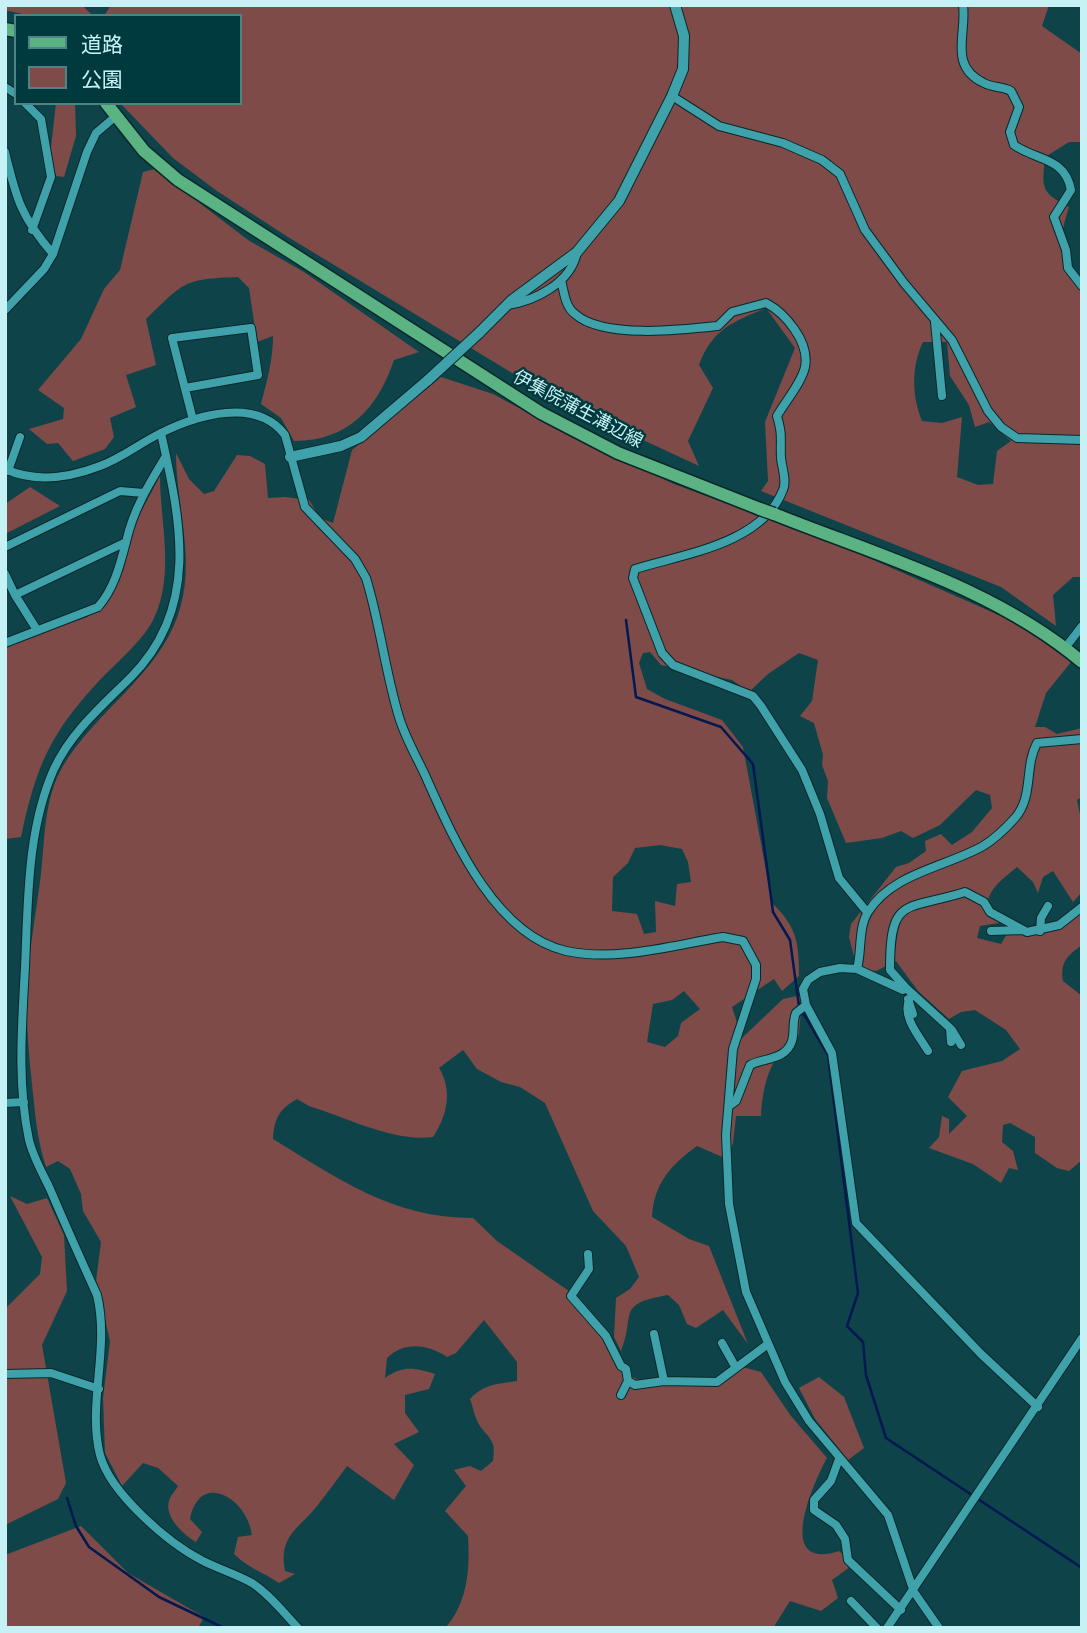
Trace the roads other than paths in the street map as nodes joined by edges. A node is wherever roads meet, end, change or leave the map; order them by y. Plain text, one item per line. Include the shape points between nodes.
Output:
1 (675, 5) edge
2 (963, 5) edge
3 (672, 96) junction
4 (27, 105) edge
5 (108, 105) edge
6 (116, 116) junction
7 (5, 152) edge
8 (5, 194) edge
9 (15, 195) junction
10 (32, 230) junction
11 (577, 252) junction
12 (53, 254) junction
13 (561, 280) junction
14 (1082, 286) edge
15 (507, 305) junction
16 (5, 310) edge
17 (935, 322) junction
18 (185, 388) junction
19 (942, 397) dead end
20 (193, 420) junction
21 (161, 433) junction
22 (20, 437) dead end
23 (1082, 440) edge
24 (166, 456) junction
25 (290, 457) junction
26 (6, 470) edge
27 (144, 494) junction
28 (126, 542) junction
29 (5, 547) edge
30 (5, 574) edge
31 (15, 595) junction
32 (1082, 626) edge
33 (37, 630) junction
34 (7, 640) edge
35 (1065, 648) junction
36 (1082, 662) edge
37 (1082, 740) edge
38 (1048, 906) dead end
39 (1082, 907) edge
40 (867, 912) junction
41 (1024, 930) junction
42 (990, 931) dead end
43 (1041, 931) junction
44 (857, 969) junction
45 (904, 989) junction
46 (909, 1000) junction
47 (806, 1005) junction
48 (913, 1014) dead end
49 (950, 1028) junction
50 (951, 1042) dead end
51 (961, 1045) dead end
52 (928, 1051) dead end
53 (24, 1102) junction
54 (5, 1103) edge
55 (729, 1106) junction
56 (588, 1254) dead end
57 (654, 1334) dead end
58 (1082, 1338) edge
59 (722, 1343) dead end
60 (768, 1344) junction
61 (736, 1368) junction
62 (5, 1374) edge
63 (628, 1381) junction
64 (664, 1381) junction
65 (99, 1390) junction
66 (621, 1395) dead end
67 (1038, 1406) junction
68 (839, 1459) junction
69 (914, 1592) junction
70 (851, 1601) dead end
71 (901, 1610) junction
72 (937, 1626) edge
73 (298, 1628) edge
74 (877, 1628) edge
75 (887, 1628) edge

1 - 3 street via 684,36 683,69
2 - 14 street via 959,51 964,65 987,85 1010,91 1019,107 1010,132 1014,145 1050,159 1069,182 1071,190 1054,218 1068,268
3 - 11 street via 619,201
3 - 17 street via 719,126 783,143 822,160 840,174 865,230
4 - 10 street via 41,119 51,177
5 - 6 main road, 伊集院蒲生溝辺線
6 - 12 street via 96,133 87,152
6 - 35 main road, 伊集院蒲生溝辺線, bridge via 144,151 205,200 541,413 618,453 1000,605
7 - 9 street
8 - 9 street
9 - 10 street
10 - 12 street
11 - 13 street via 575,264
11 - 15 street
12 - 16 street
13 - 15 street via 533,299
13 - 40 street via 568,306 575,315 595,324 631,330 718,326 732,312 766,303 791,322 805,367 777,416 783,437 780,455 785,488 757,523 740,535 635,569 634,578 663,653 673,665 753,696 761,706 802,770 839,878
15 - 25 street, bridge via 361,437
17 - 19 street
17 - 23 street via 952,340 1001,427 1017,438
18 - 18 street via 172,338 251,327 258,375
18 - 20 street
20 - 21 street
20 - 25 street via 244,412 262,417 285,435
21 - 24 street
21 - 26 street via 101,466 68,476 38,479
22 - 26 street
24 - 27 street
24 - 53 street via 181,555 170,618 134,674 69,742 54,768 39,813 26,946
25 - 55 street via 305,508 355,559 366,578 399,718 464,860 503,910 542,940 584,954 614,954 723,937 739,940 750,951 756,979 733,1049
27 - 28 street
27 - 29 street via 120,491
28 - 31 street
28 - 33 street via 107,597 98,607
30 - 31 street
31 - 33 street
32 - 35 street
33 - 34 street
35 - 36 main road, 伊集院蒲生溝辺線
37 - 40 street via 1037,743 1030,757 1024,804 1015,818 985,845 918,873 887,892
38 - 43 street via 1041,918
39 - 43 street via 1059,925
40 - 44 street
41 - 42 street
41 - 43 street
41 - 45 street via 965,892 906,907 891,927 890,951 890,970
44 - 45 street
44 - 47 street via 820,972 808,980 803,989
45 - 46 street
45 - 49 street
46 - 48 street
46 - 52 street via 908,1016
47 - 55 street via 796,1013 786,1050 750,1065 736,1101
47 - 67 street via 832,1053 856,1223 981,1354
49 - 50 street
49 - 51 street
53 - 54 street
53 - 65 street via 29,1143 97,1295 103,1330
55 - 60 street via 726,1172 737,1253 746,1292
56 - 63 street via 589,1269 571,1296 606,1336
57 - 64 street
58 - 67 street
59 - 61 street
60 - 61 street
60 - 68 street via 791,1392
61 - 64 street via 717,1382
62 - 65 street via 51,1373
63 - 64 street via 635,1385
63 - 66 street
65 - 73 street via 99,1454 127,1503 202,1560 253,1584
67 - 69 street
68 - 69 street via 888,1515
68 - 71 street via 831,1481 814,1500 814,1510 836,1525 845,1539 848,1560
69 - 71 street
69 - 72 street
70 - 74 street
71 - 75 street

